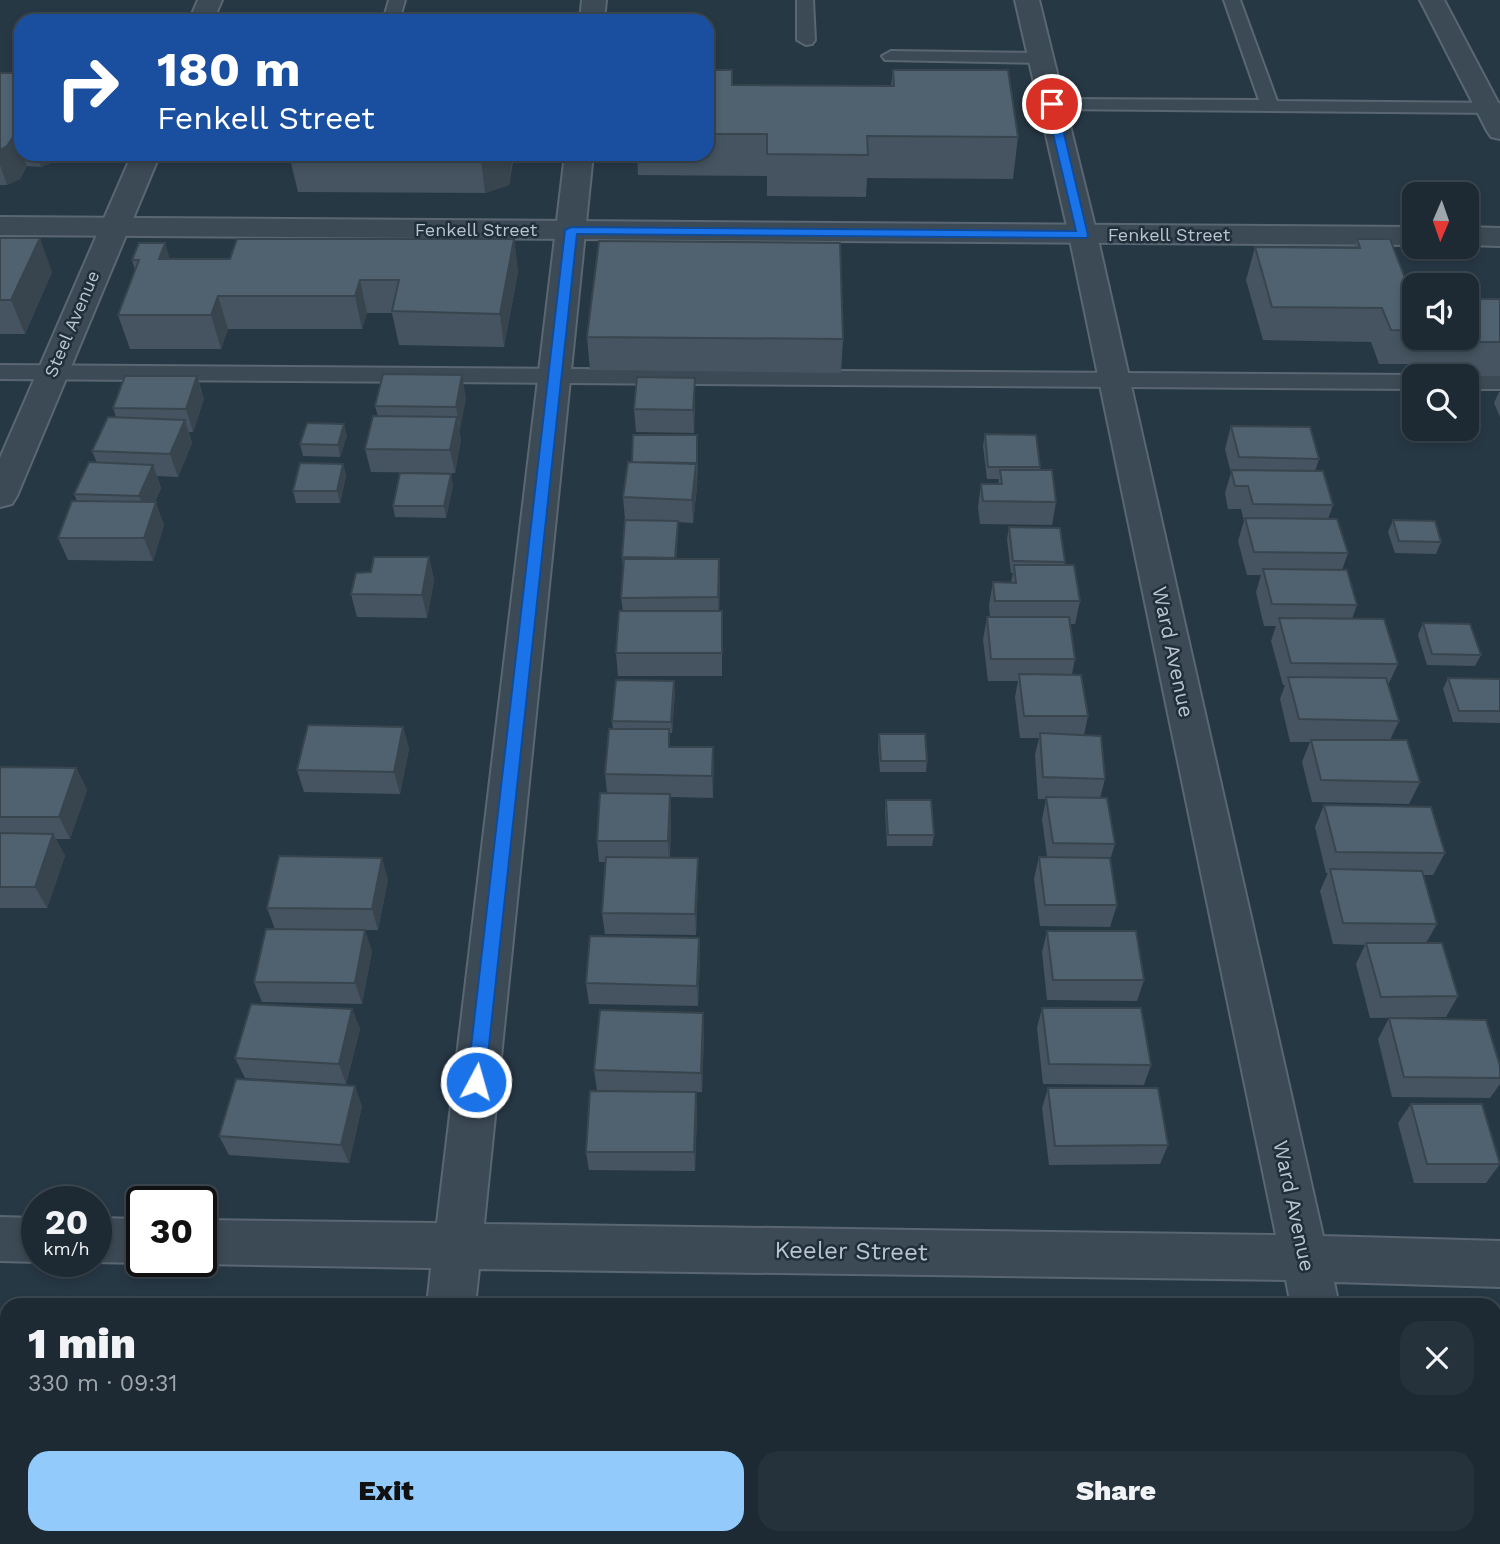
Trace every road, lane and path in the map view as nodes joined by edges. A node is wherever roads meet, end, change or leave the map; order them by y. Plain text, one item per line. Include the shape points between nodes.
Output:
1 (804, 0) edge
2 (1027, 0) edge
3 (1232, 0) edge
4 (1432, 0) edge
5 (806, 40) dead end
6 (891, 56) dead end
7 (1041, 58) junction
8 (1052, 104) junction
9 (1270, 106) junction
10 (1494, 108) edge
11 (1500, 131) edge
12 (143, 161) edge
13 (578, 161) edge
14 (0, 226) edge
15 (114, 227) junction
16 (571, 230) junction
17 (1083, 235) junction
18 (1402, 236) edge
19 (1479, 236) edge
20 (1500, 237) edge
21 (0, 372) edge
22 (51, 372) junction
23 (553, 377) junction
24 (1114, 382) junction
25 (1402, 382) edge
26 (1479, 382) edge
27 (1500, 382) edge
28 (0, 496) edge
29 (0, 1239) edge
30 (21, 1240) edge
31 (217, 1242) edge
32 (458, 1245) junction
33 (1306, 1258) junction
34 (1500, 1264) edge
35 (452, 1298) edge
36 (1314, 1298) edge

1 - 5 lane
2 - 7 street, Ward Avenue
3 - 9 lane
4 - 10 street
6 - 7 lane
7 - 8 street, Ward Avenue
8 - 9 lane
8 - 17 street, Ward Avenue
9 - 10 lane
10 - 11 street
12 - 15 street, Steel Avenue
13 - 16 street
14 - 15 street, Fenkell Street
15 - 16 street, Fenkell Street
15 - 22 street, Steel Avenue
16 - 17 street, Fenkell Street
16 - 23 street
17 - 18 street, Fenkell Street
17 - 24 street, Ward Avenue
19 - 20 street
21 - 22 lane
22 - 23 lane
22 - 28 street, Steel Avenue
23 - 24 lane
23 - 32 street
24 - 25 lane
24 - 33 street, Ward Avenue
26 - 27 lane
29 - 30 street
31 - 32 street, Keeler Street
32 - 33 street, Keeler Street
32 - 35 street
33 - 34 street, Keeler Street
33 - 36 street, Ward Avenue

